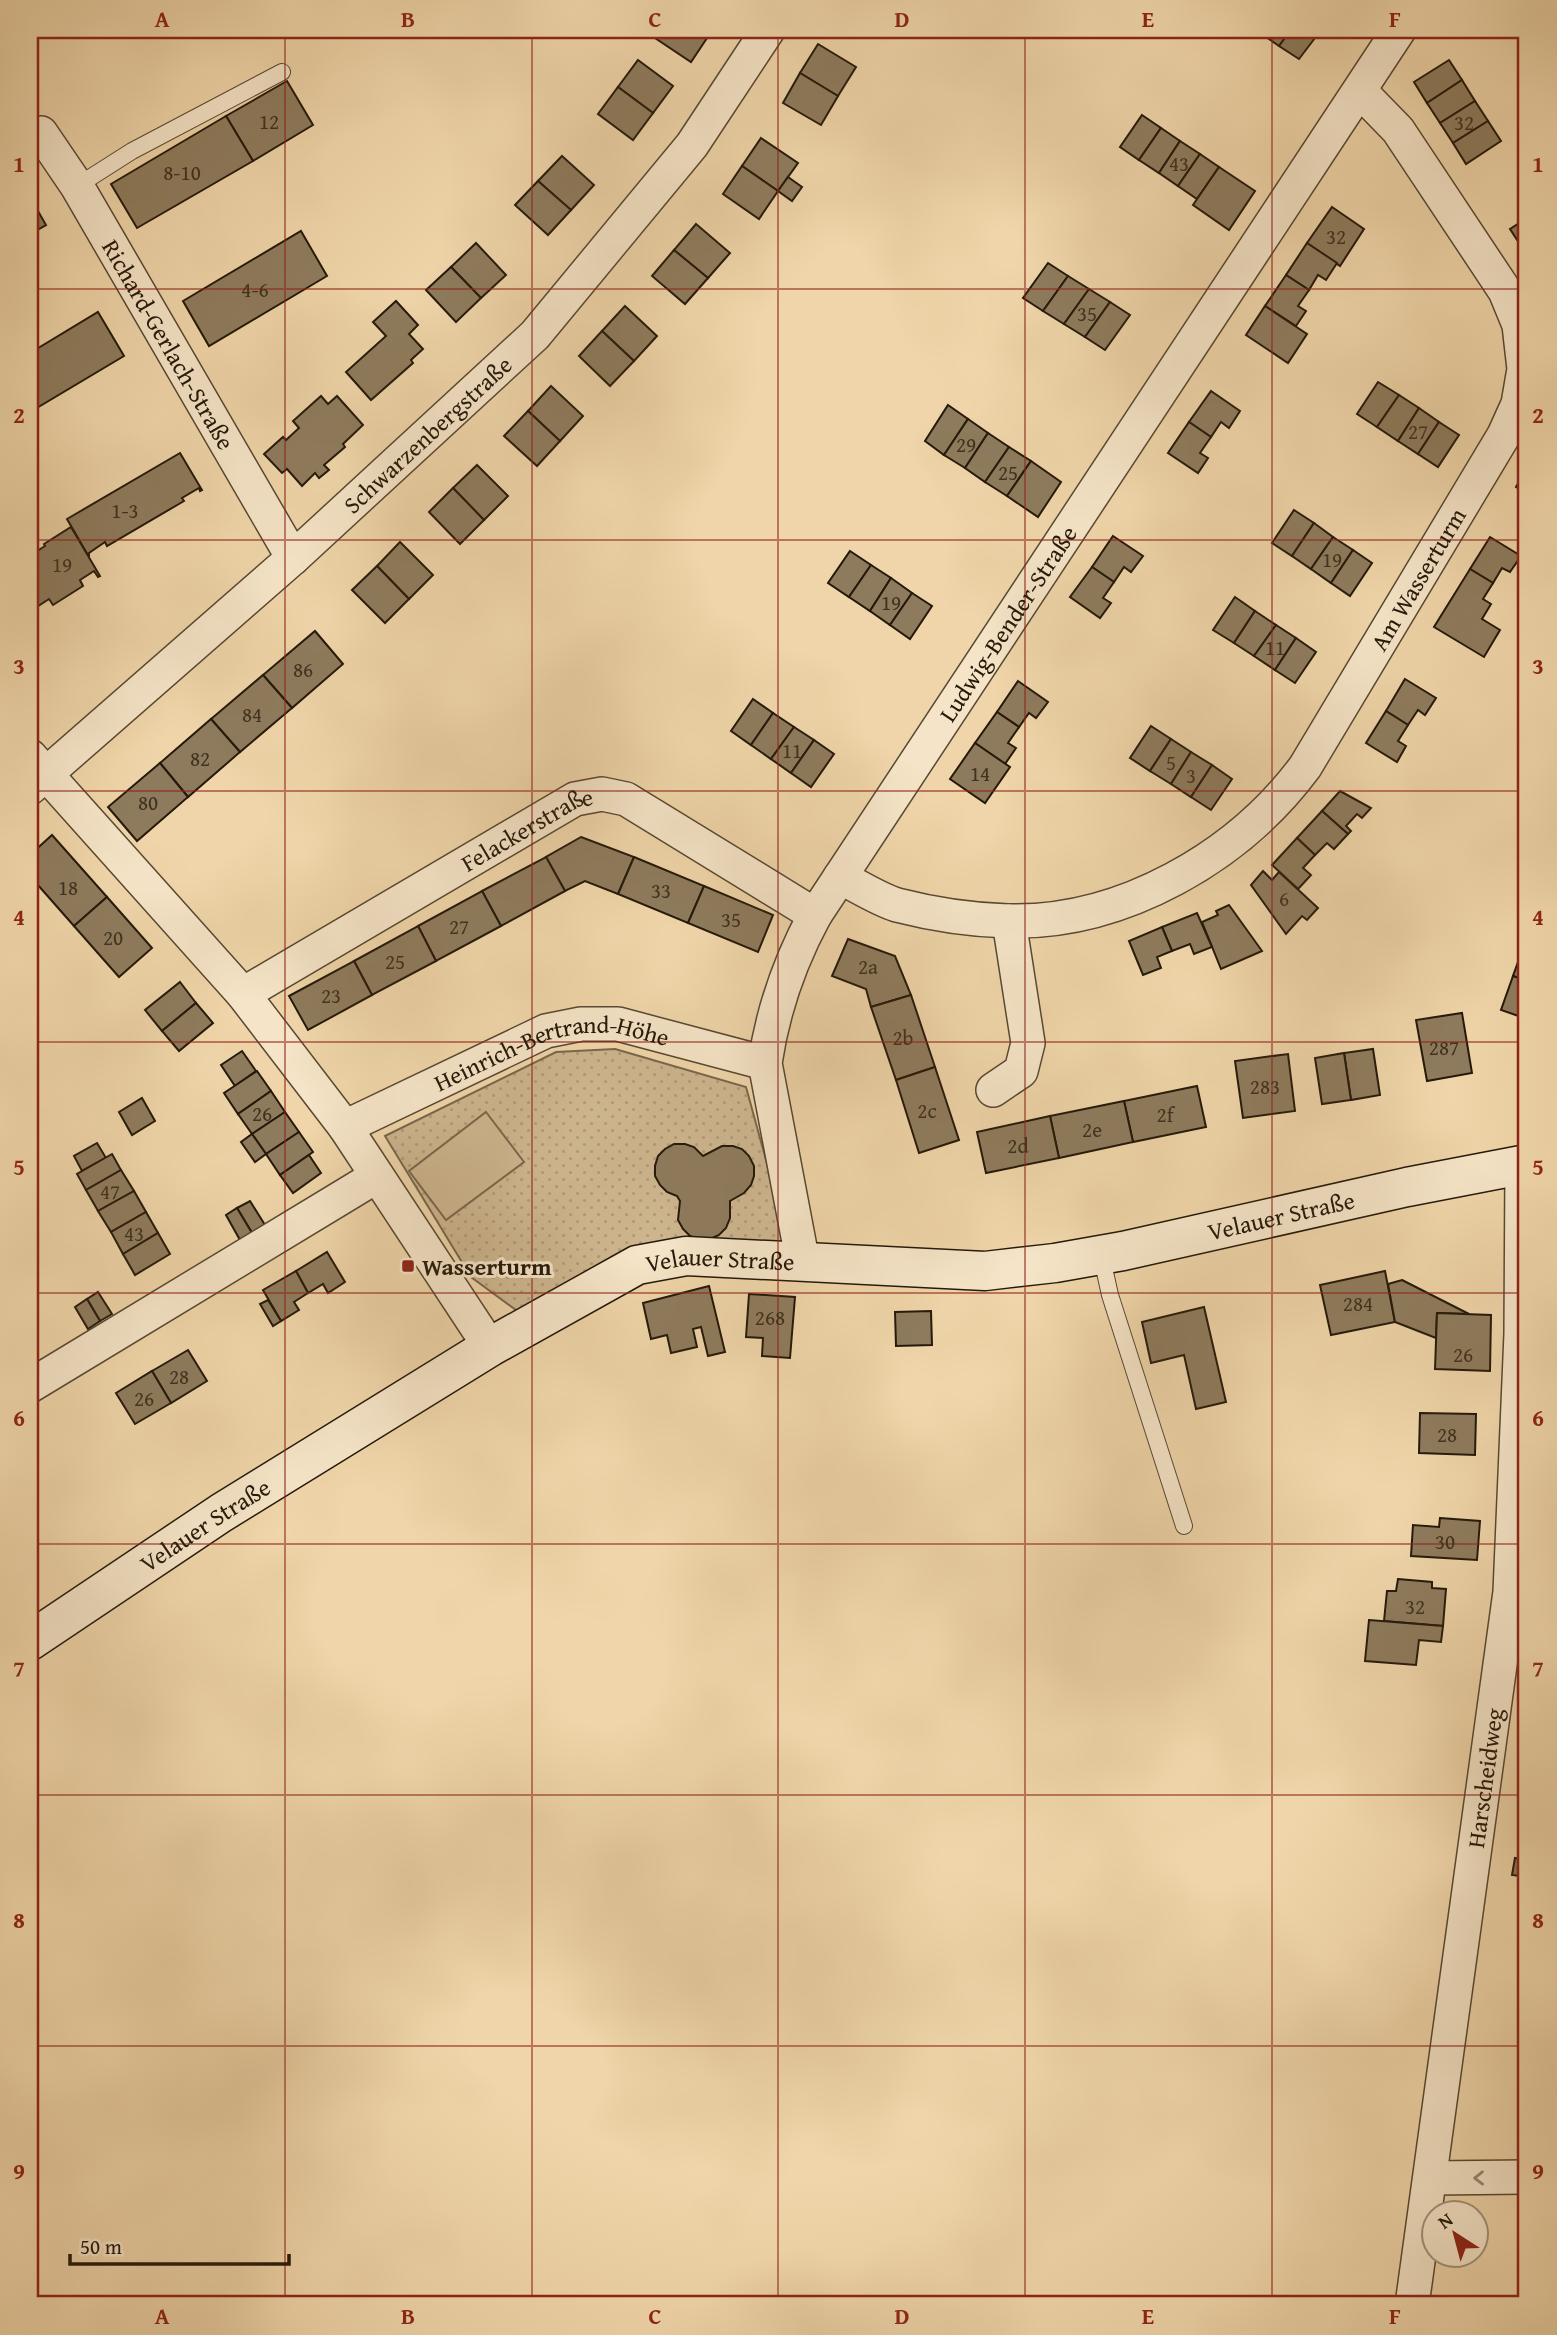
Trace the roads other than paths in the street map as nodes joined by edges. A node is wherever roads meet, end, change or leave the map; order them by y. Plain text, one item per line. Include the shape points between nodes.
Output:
1 (768, 30) edge
2 (1399, 30) edge
3 (282, 72) dead end
4 (1360, 91) junction
5 (41, 133) dead end
6 (77, 186) junction
7 (293, 558) junction
8 (35, 773) edge
9 (840, 877) junction
10 (815, 915) junction
11 (1009, 921) junction
12 (243, 994) junction
13 (765, 1063) junction
14 (993, 1090) dead end
15 (345, 1127) junction
16 (1519, 1166) edge
17 (377, 1176) junction
18 (1101, 1254) junction
19 (803, 1263) junction
20 (489, 1348) junction
21 (30, 1386) edge
22 (1185, 1525) dead end
23 (1519, 1591) edge
24 (30, 1641) edge
25 (1527, 2177) edge
26 (1431, 2178) junction
27 (1412, 2305) edge

1 - 7 street, Schwarzenbergstraße via 692,145 536,335
2 - 4 street, Ludwig-Bender-Straße
3 - 6 lane via 132,151
4 - 9 street, Ludwig-Bender-Straße
4 - 11 street, Am Wasserturm via 1398,130 1505,291 1519,325 1524,369 1518,404 1384,637 1287,791 1213,856 1166,883 1110,906
5 - 6 street, Richard-Gerlach-Straße
6 - 7 street, Richard-Gerlach-Straße
7 - 8 street, Schwarzenbergstraße
8 - 12 street
9 - 10 street, Ludwig-Bender-Straße
9 - 11 street, Am Wasserturm via 894,904
10 - 12 street, Felackerstraße via 626,799 602,794 575,799
10 - 13 street, Ludwig-Bender-Straße via 793,957
11 - 14 street via 1028,1044 1021,1072
12 - 15 street
13 - 15 street, Heinrich-Bertrand-Höhe via 618,1024 581,1024 547,1031
13 - 19 street, Ludwig-Bender-Straße
15 - 17 street
16 - 18 main road, Velauer Straße
16 - 23 street, Harscheidweg
17 - 20 street
17 - 21 street
18 - 19 main road, Velauer Straße via 985,1271
18 - 22 lane via 1110,1295
19 - 20 main road, Velauer Straße via 686,1256 649,1262 623,1272
20 - 24 main road, Velauer Straße via 221,1513
23 - 26 street, Harscheidweg
25 -> 26 street
26 - 27 street, Harscheidweg

